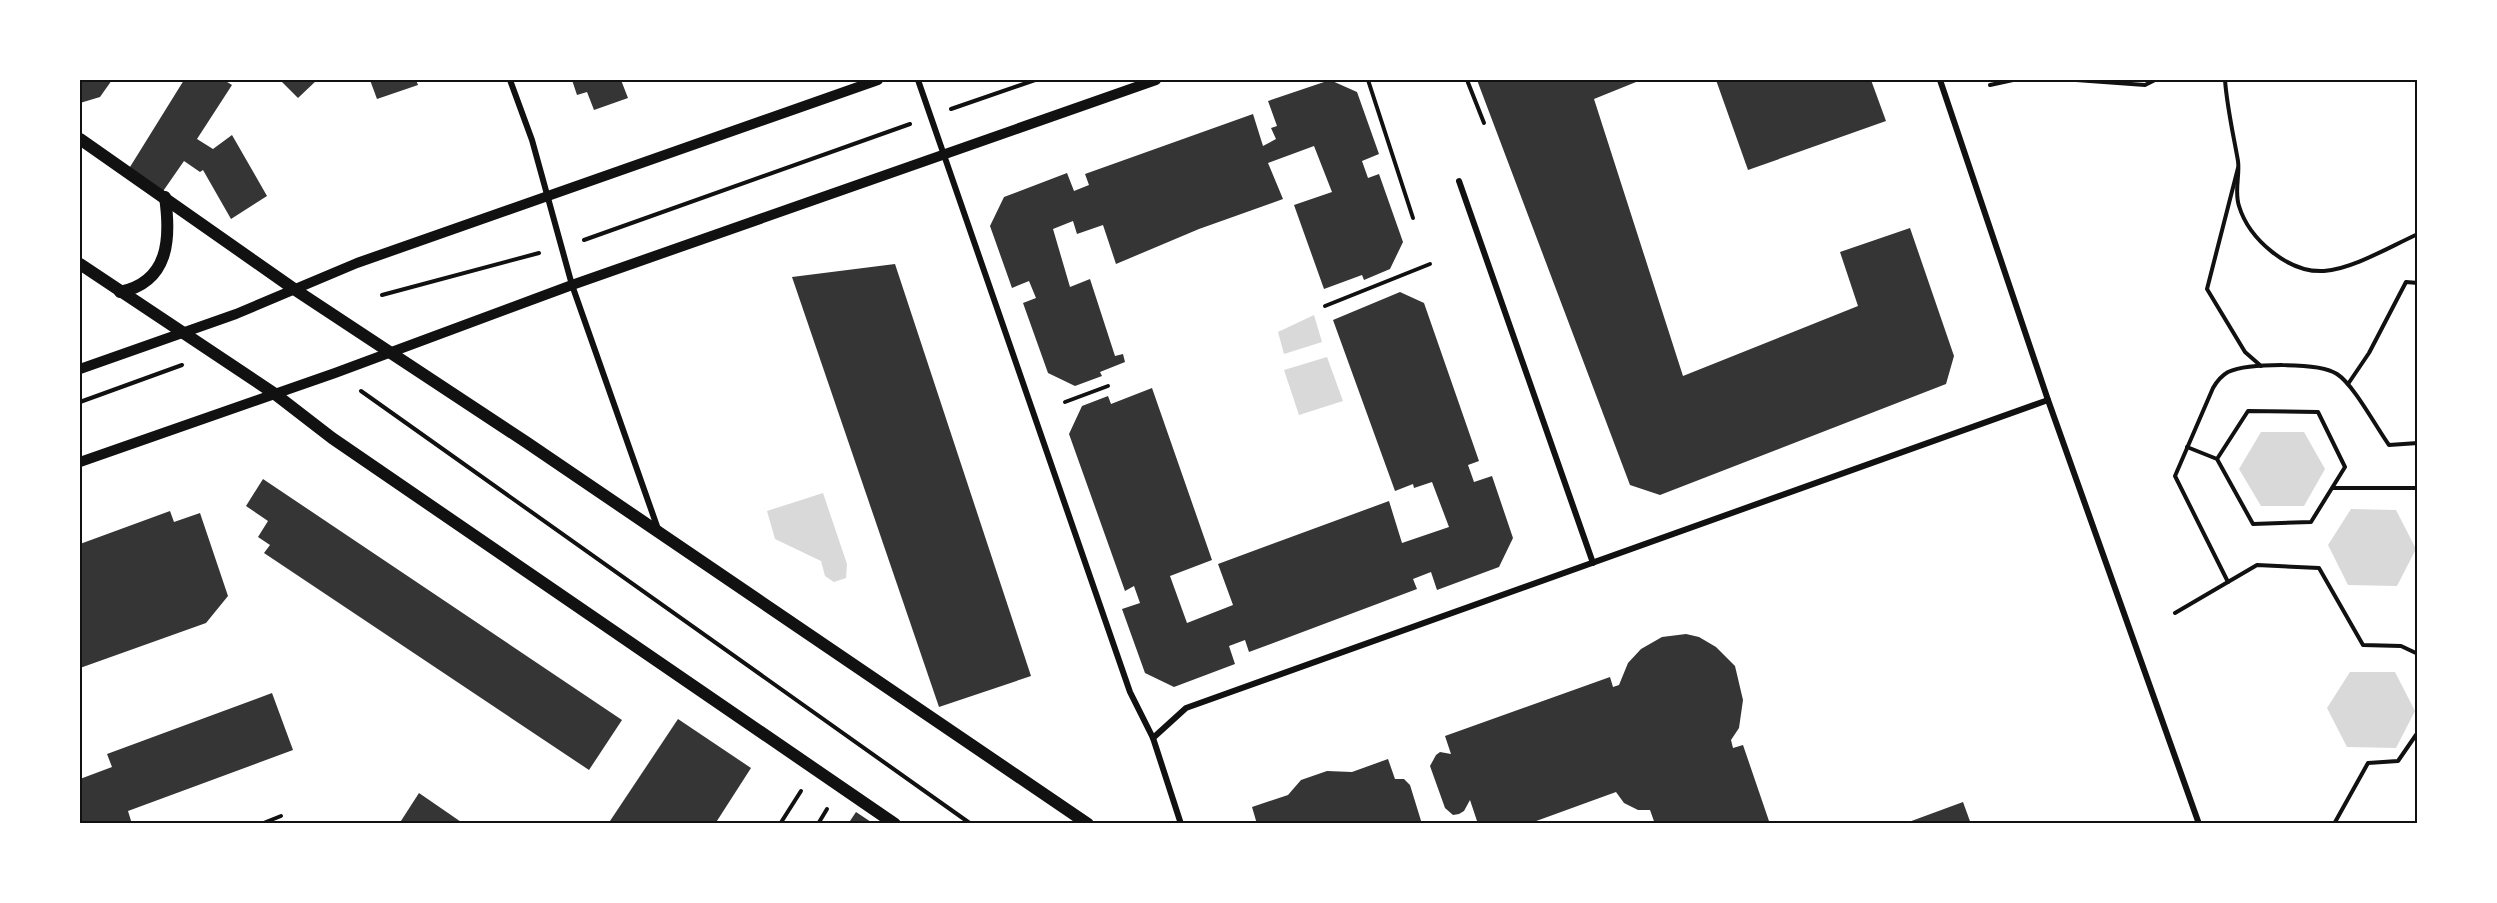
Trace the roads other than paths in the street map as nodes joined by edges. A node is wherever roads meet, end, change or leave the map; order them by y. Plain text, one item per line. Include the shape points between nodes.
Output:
1 (510, 80) edge
2 (878, 80) edge
3 (918, 80) edge
4 (1156, 80) edge
5 (1940, 80) edge
6 (80, 139) edge
7 (943, 154) junction
8 (1460, 181) dead end
9 (165, 197) junction
10 (546, 198) junction
11 (80, 264) edge
12 (572, 285) junction
13 (294, 289) junction
14 (120, 292) junction
15 (182, 333) junction
16 (392, 352) junction
17 (80, 369) edge
18 (275, 394) junction
19 (2048, 400) junction
20 (80, 462) edge
21 (660, 533) junction
22 (1593, 563) junction
23 (1153, 738) junction
24 (895, 824) edge
25 (1088, 824) edge
26 (1181, 824) edge
27 (2199, 824) edge

1 - 10 street via 532,140
2 - 10 street
3 - 7 street
4 - 7 street
5 - 19 street
6 - 9 main road
7 - 12 street
7 - 23 street via 1130,692
8 - 22 street
9 - 13 main road
9 - 14 main road via 169,239 162,260 149,280
10 - 12 street
10 - 13 street via 386,252
11 - 14 main road
12 - 16 street
12 - 21 street
13 - 15 street
13 - 16 main road
14 - 15 main road
15 - 17 street
15 - 18 main road
16 - 18 street
16 - 21 main road
18 - 20 street
18 - 24 main road via 332,438
19 - 22 street
19 - 27 street
21 - 25 main road
22 - 23 street via 1186,708
23 - 26 street

